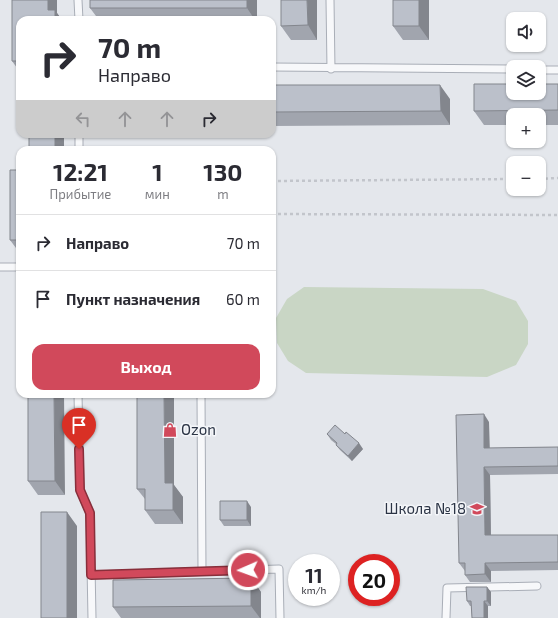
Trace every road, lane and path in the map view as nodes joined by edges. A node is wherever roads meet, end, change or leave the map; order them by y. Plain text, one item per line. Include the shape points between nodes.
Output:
1 (78, 0) edge
2 (330, 0) edge
3 (79, 16) edge
4 (276, 68) edge
5 (331, 69) junction
6 (506, 69) edge
7 (546, 70) edge
8 (558, 70) edge
9 (558, 178) edge
10 (506, 179) edge
11 (546, 179) edge
12 (276, 181) edge
13 (276, 214) edge
14 (558, 215) edge
15 (0, 267) edge
16 (16, 267) edge
17 (78, 398) edge
18 (202, 398) edge
19 (202, 571) junction
20 (91, 575) junction
21 (537, 586) dead end
22 (92, 618) edge
23 (280, 618) edge
24 (446, 618) edge

1 - 3 lane
2 - 5 lane
4 - 5 lane
5 - 6 lane
7 - 8 lane
9 - 11 path
10 - 12 path
13 - 14 path
15 - 16 lane
17 - 20 lane via 80,490 90,513
18 - 19 lane
19 - 20 lane
19 - 23 lane via 279,569
20 - 22 lane
21 - 24 lane via 447,588

